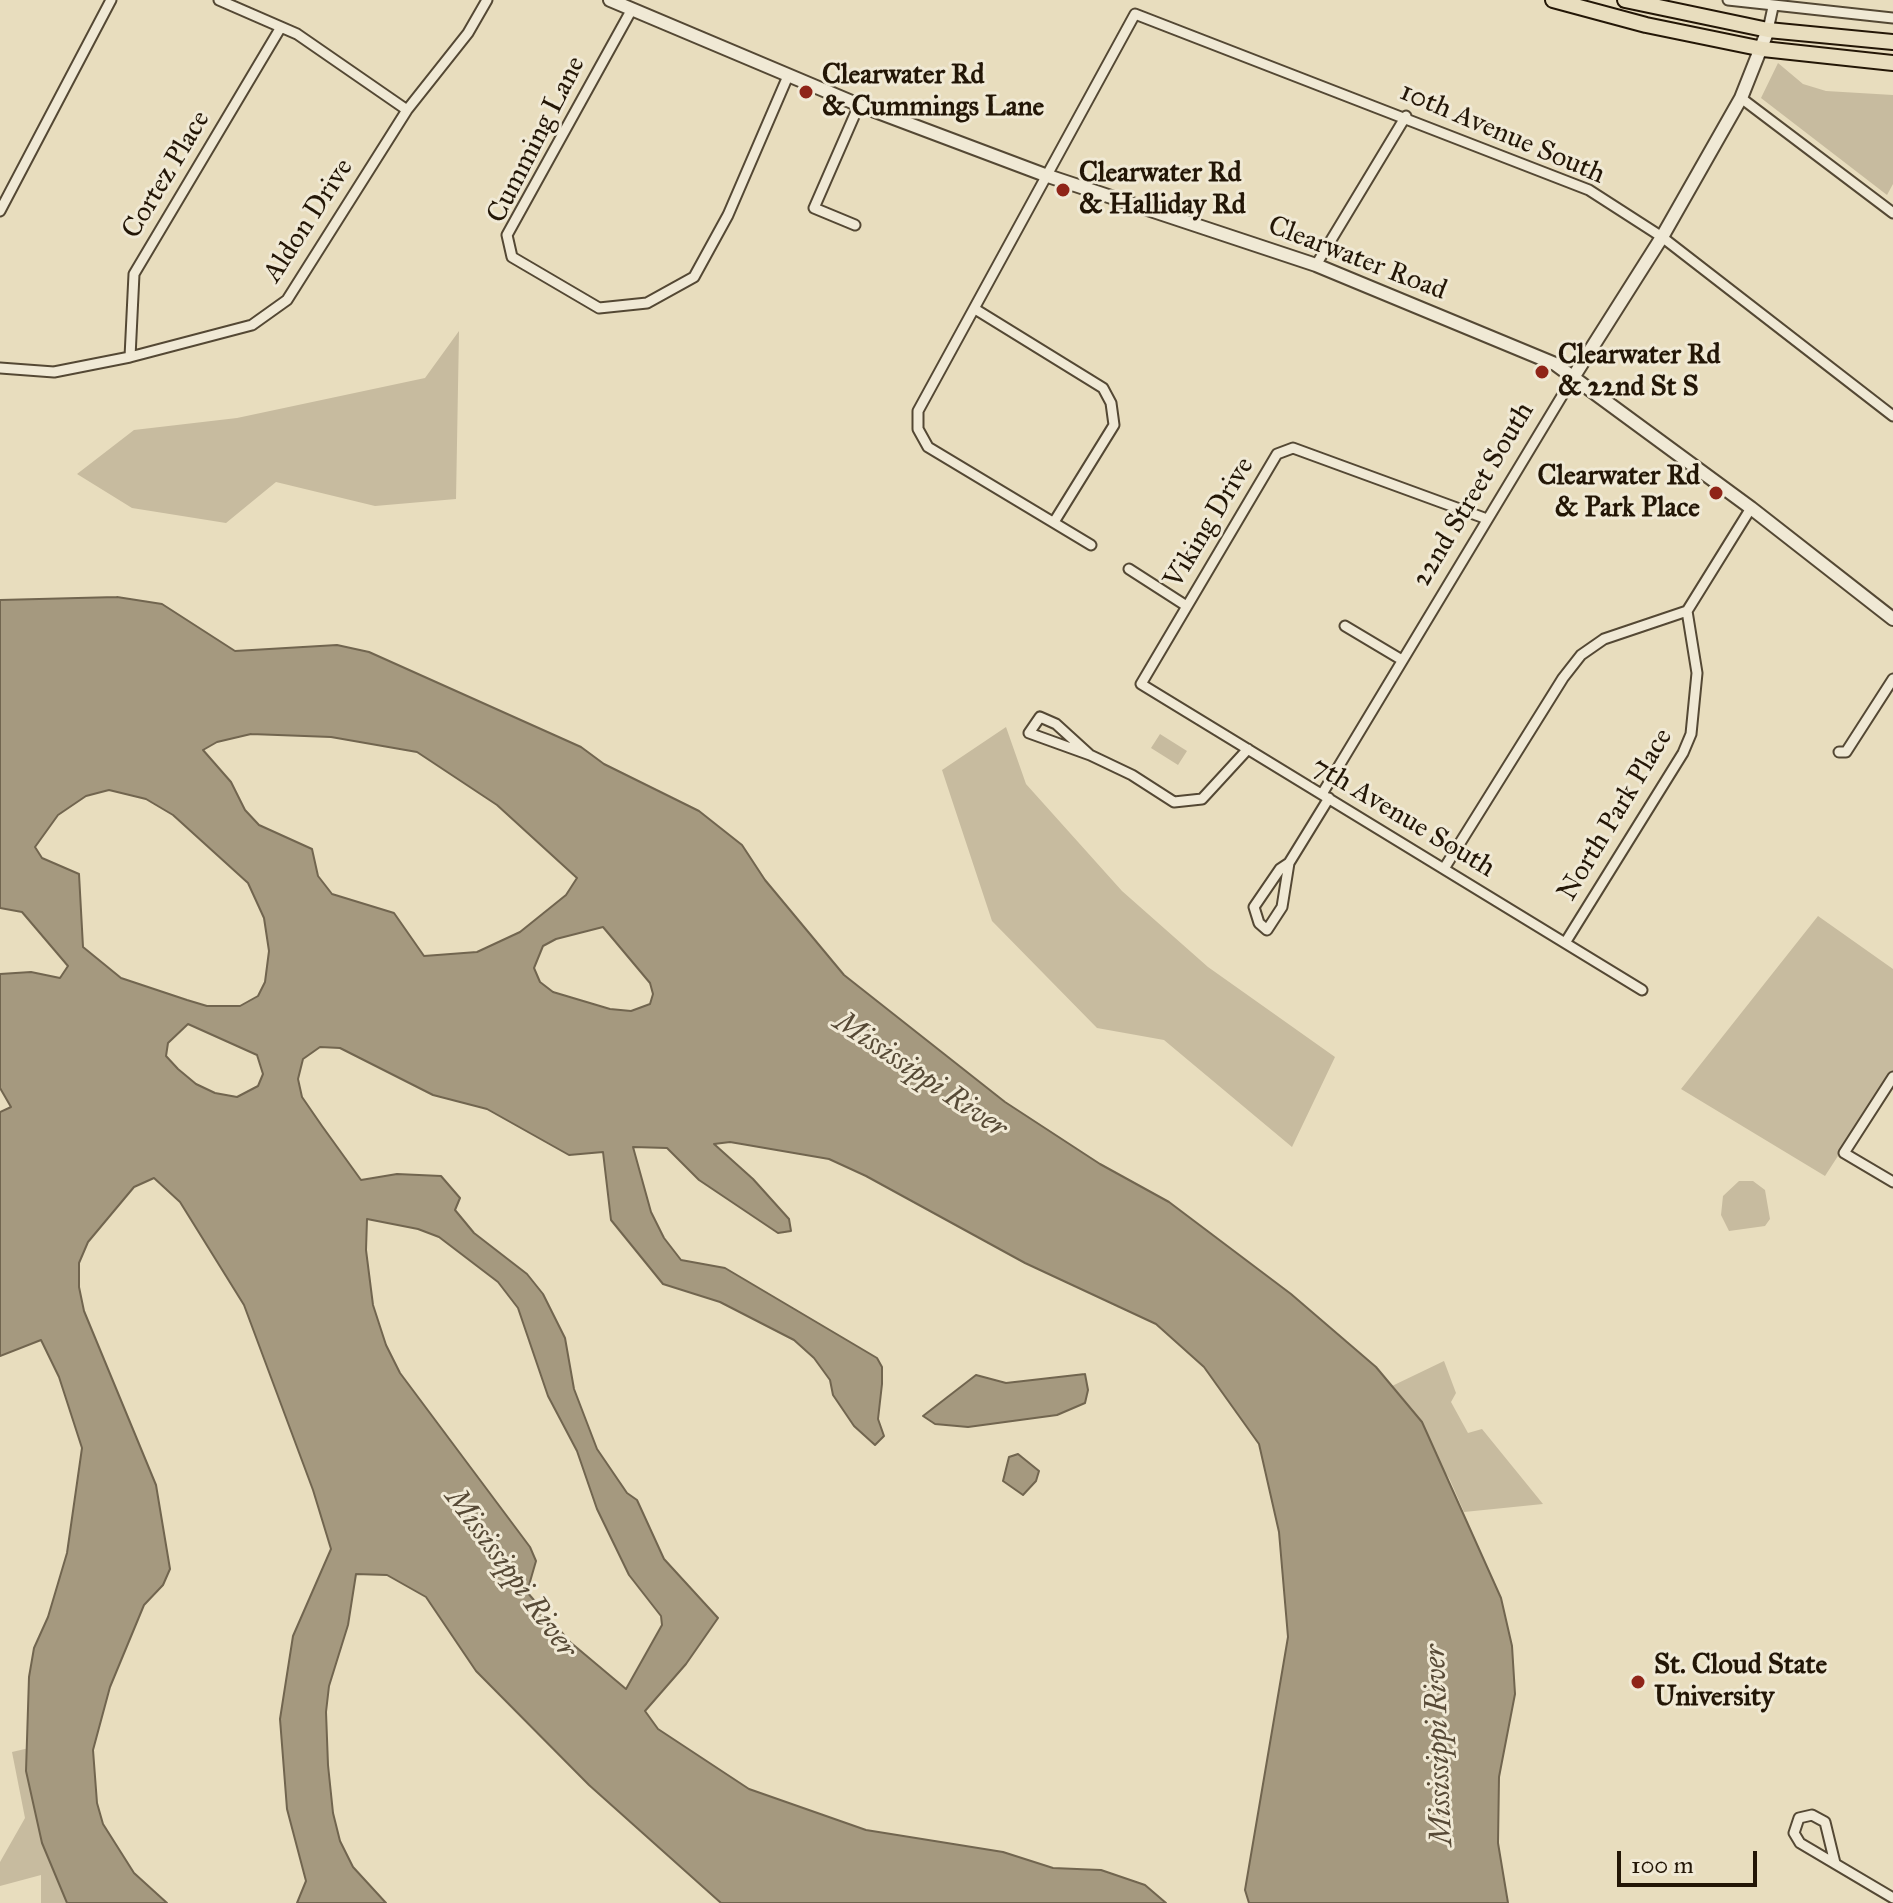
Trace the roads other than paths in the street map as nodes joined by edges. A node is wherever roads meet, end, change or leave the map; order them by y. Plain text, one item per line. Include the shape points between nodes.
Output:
1 (111, 0) edge
2 (219, 0) edge
3 (487, 0) edge
4 (610, 0) edge
5 (1553, 0) edge
6 (1625, 0) edge
7 (1728, 0) edge
8 (1773, 7) junction
9 (632, 9) junction
10 (1893, 18) edge
11 (281, 27) junction
12 (1768, 30) junction
13 (1893, 42) edge
14 (1763, 49) junction
15 (1893, 63) edge
16 (788, 76) junction
17 (1741, 98) junction
18 (859, 105) junction
19 (407, 110) junction
20 (1406, 116) junction
21 (1045, 175) junction
22 (0, 209) edge
23 (1893, 213) edge
24 (855, 225) dead end
25 (1662, 237) junction
26 (1316, 265) junction
27 (975, 309) junction
28 (130, 357) junction
29 (0, 368) edge
30 (1574, 376) junction
31 (1893, 416) edge
32 (1751, 508) junction
33 (1487, 519) junction
34 (1054, 522) junction
35 (1091, 545) dead end
36 (1129, 569) dead end
37 (1185, 605) junction
38 (1687, 611) junction
39 (1893, 619) edge
40 (1345, 626) dead end
41 (1402, 660) junction
42 (1893, 679) edge
43 (1141, 684) joint
44 (1248, 749) junction
45 (1839, 752) dead end
46 (1090, 755) junction
47 (1325, 796) junction
48 (1289, 863) junction
49 (1445, 867) junction
50 (1565, 943) junction
51 (1642, 990) dead end
52 (1893, 1077) edge
53 (1893, 1182) edge
54 (1835, 1863) junction
55 (1893, 1898) edge
56 (1889, 1903) edge

1 - 22 street
2 - 11 street
3 - 19 street, Aldon Drive via 468,33
4 - 9 street, Clearwater Road
5 - 14 main road
6 - 12 main road
7 - 8 street
8 - 10 street
8 - 12 street, 22nd Street South
9 - 16 street, Clearwater Road
9 - 16 street, Cumming Lane via 507,235 512,257 599,308 647,303 694,277 728,215
11 - 19 street
11 - 28 street, Cortez Place via 134,274
12 - 13 main road
12 - 14 street, 22nd Street South
14 - 15 main road
14 - 17 street, 22nd Street South
16 - 18 street, Clearwater Road
17 - 23 street
17 - 25 street, 22nd Street South
18 - 21 street, Clearwater Road
18 - 24 street via 814,208
19 - 28 street, Aldon Drive via 287,300 252,325
20 - 21 street, 10th Avenue South via 1135,14
20 - 25 street, 10th Avenue South via 1589,190
20 - 26 street
21 - 26 street, Clearwater Road
21 - 27 street
25 - 30 street, 22nd Street South
25 - 31 street, 10th Avenue South
26 - 30 street, Clearwater Road via 1525,350
27 - 34 street via 918,411 918,429 928,447
27 - 34 street via 1103,388 1111,403 1114,425
28 - 29 street, Aldon Drive via 54,372
30 - 32 street, Clearwater Road
30 - 33 street, 22nd Street South
32 - 38 street
32 - 39 street, Clearwater Road
33 - 37 street, Viking Drive via 1293,448 1277,454
33 - 41 street, 22nd Street South
34 - 35 street
36 - 37 street
37 - 43 street, Viking Drive
38 - 49 street via 1604,639 1581,655
38 - 50 street, North Park Place via 1697,673 1691,734
40 - 41 street
41 - 47 street, 22nd Street South
42 - 45 street via 1846,752
43 - 44 street, 7th Avenue South
44 - 46 street via 1202,799 1174,802
44 - 47 street, 7th Avenue South
46 - 46 street via 1056,724 1040,717 1029,733
47 - 48 street, 22nd Street South
47 - 49 street, 7th Avenue South
48 - 48 street via 1254,907 1267,930 1282,907
49 - 50 street, 7th Avenue South
50 - 51 street, 7th Avenue South
52 - 53 street via 1844,1153
54 - 54 street via 1800,1843 1794,1833 1799,1818 1812,1815 1825,1822
54 - 55 street
55 - 56 street

